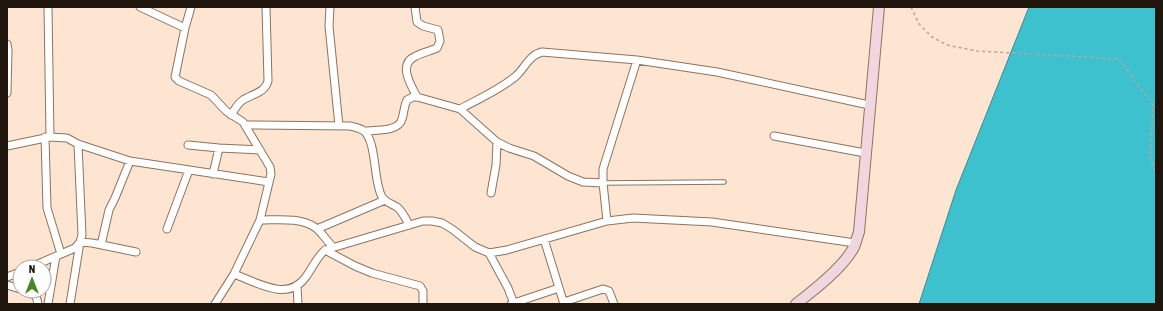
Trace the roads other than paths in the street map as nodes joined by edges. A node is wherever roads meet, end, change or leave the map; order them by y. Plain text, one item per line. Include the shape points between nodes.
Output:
1 (48, 7) edge
2 (140, 7) edge
3 (191, 7) edge
4 (266, 7) edge
5 (330, 7) edge
6 (415, 7) edge
7 (878, 7) edge
8 (185, 28) junction
9 (7, 44) edge
10 (637, 60) junction
11 (7, 84) edge
12 (7, 92) edge
13 (417, 97) junction
14 (870, 105) junction
15 (460, 110) junction
16 (231, 114) junction
17 (245, 125) junction
18 (339, 126) junction
19 (364, 131) junction
20 (774, 136) dead end
21 (47, 137) junction
22 (497, 142) junction
23 (78, 144) junction
24 (188, 145) dead end
25 (7, 146) edge
26 (219, 148) junction
27 (260, 150) junction
28 (865, 153) junction
29 (130, 161) junction
30 (189, 170) junction
31 (213, 174) junction
32 (269, 182) junction
33 (724, 182) dead end
34 (603, 183) junction
35 (491, 193) dead end
36 (385, 200) junction
37 (260, 220) junction
38 (607, 221) junction
39 (409, 225) junction
40 (167, 229) dead end
41 (317, 229) junction
42 (544, 240) junction
43 (80, 242) junction
44 (855, 243) junction
45 (101, 244) junction
46 (332, 248) junction
47 (325, 250) junction
48 (136, 252) dead end
49 (489, 253) junction
50 (59, 255) junction
51 (50, 259) edge
52 (234, 274) junction
53 (297, 286) junction
54 (559, 288) junction
55 (564, 303) edge
56 (48, 304) edge
57 (70, 304) edge
58 (215, 304) edge
59 (298, 304) edge
60 (422, 304) edge
61 (513, 304) edge
62 (614, 304) edge
63 (796, 304) edge

1 - 21 street
2 - 8 street
3 - 8 street
4 - 16 street via 267,85 240,102
5 - 18 street via 329,26
6 - 13 street via 417,22 438,30 440,41 437,48 414,56 406,66 408,80
7 - 14 street
8 - 16 street via 175,77 211,95
9 - 11 street
10 - 14 street via 717,72
10 - 15 street via 536,53 510,81
10 - 34 street via 605,163
11 - 12 street
13 - 15 street
13 - 19 street via 407,100 398,126
14 - 28 street
15 - 22 street
16 - 17 street
17 - 18 street
17 - 27 street
18 - 19 street
19 - 36 street via 371,144 379,187
20 - 28 street
21 - 23 street via 67,138
21 - 25 street
21 - 50 street via 47,208
22 - 34 street via 534,156 576,179 589,183
22 - 35 street
23 - 29 street
23 - 43 street via 82,235
24 - 26 street
26 - 27 street
26 - 31 street
27 - 32 street via 271,170
28 - 44 street via 859,232
29 - 30 street
29 - 45 street via 109,210
30 - 31 street
30 - 40 street
31 - 32 street
32 - 37 street
33 - 34 lane
34 - 38 street
36 - 39 street via 402,212
36 - 41 street
37 - 41 street via 300,222
37 - 52 street
38 - 42 street
38 - 44 street via 633,218 712,222
39 - 46 street
39 - 49 street via 423,221 442,223 475,247
41 - 46 street
42 - 49 street
42 - 54 street
43 - 45 street
43 - 50 street via 75,248
43 - 57 street
44 - 63 street via 834,271
45 - 48 street
46 - 47 street
47 - 53 street
47 - 60 street via 372,273 420,286 423,291
49 - 61 street
50 - 51 street
50 - 56 street
52 - 53 street via 275,289 283,290
52 - 58 street
53 - 59 street
54 - 55 street
54 - 61 street
55 - 62 street via 603,289 609,291

